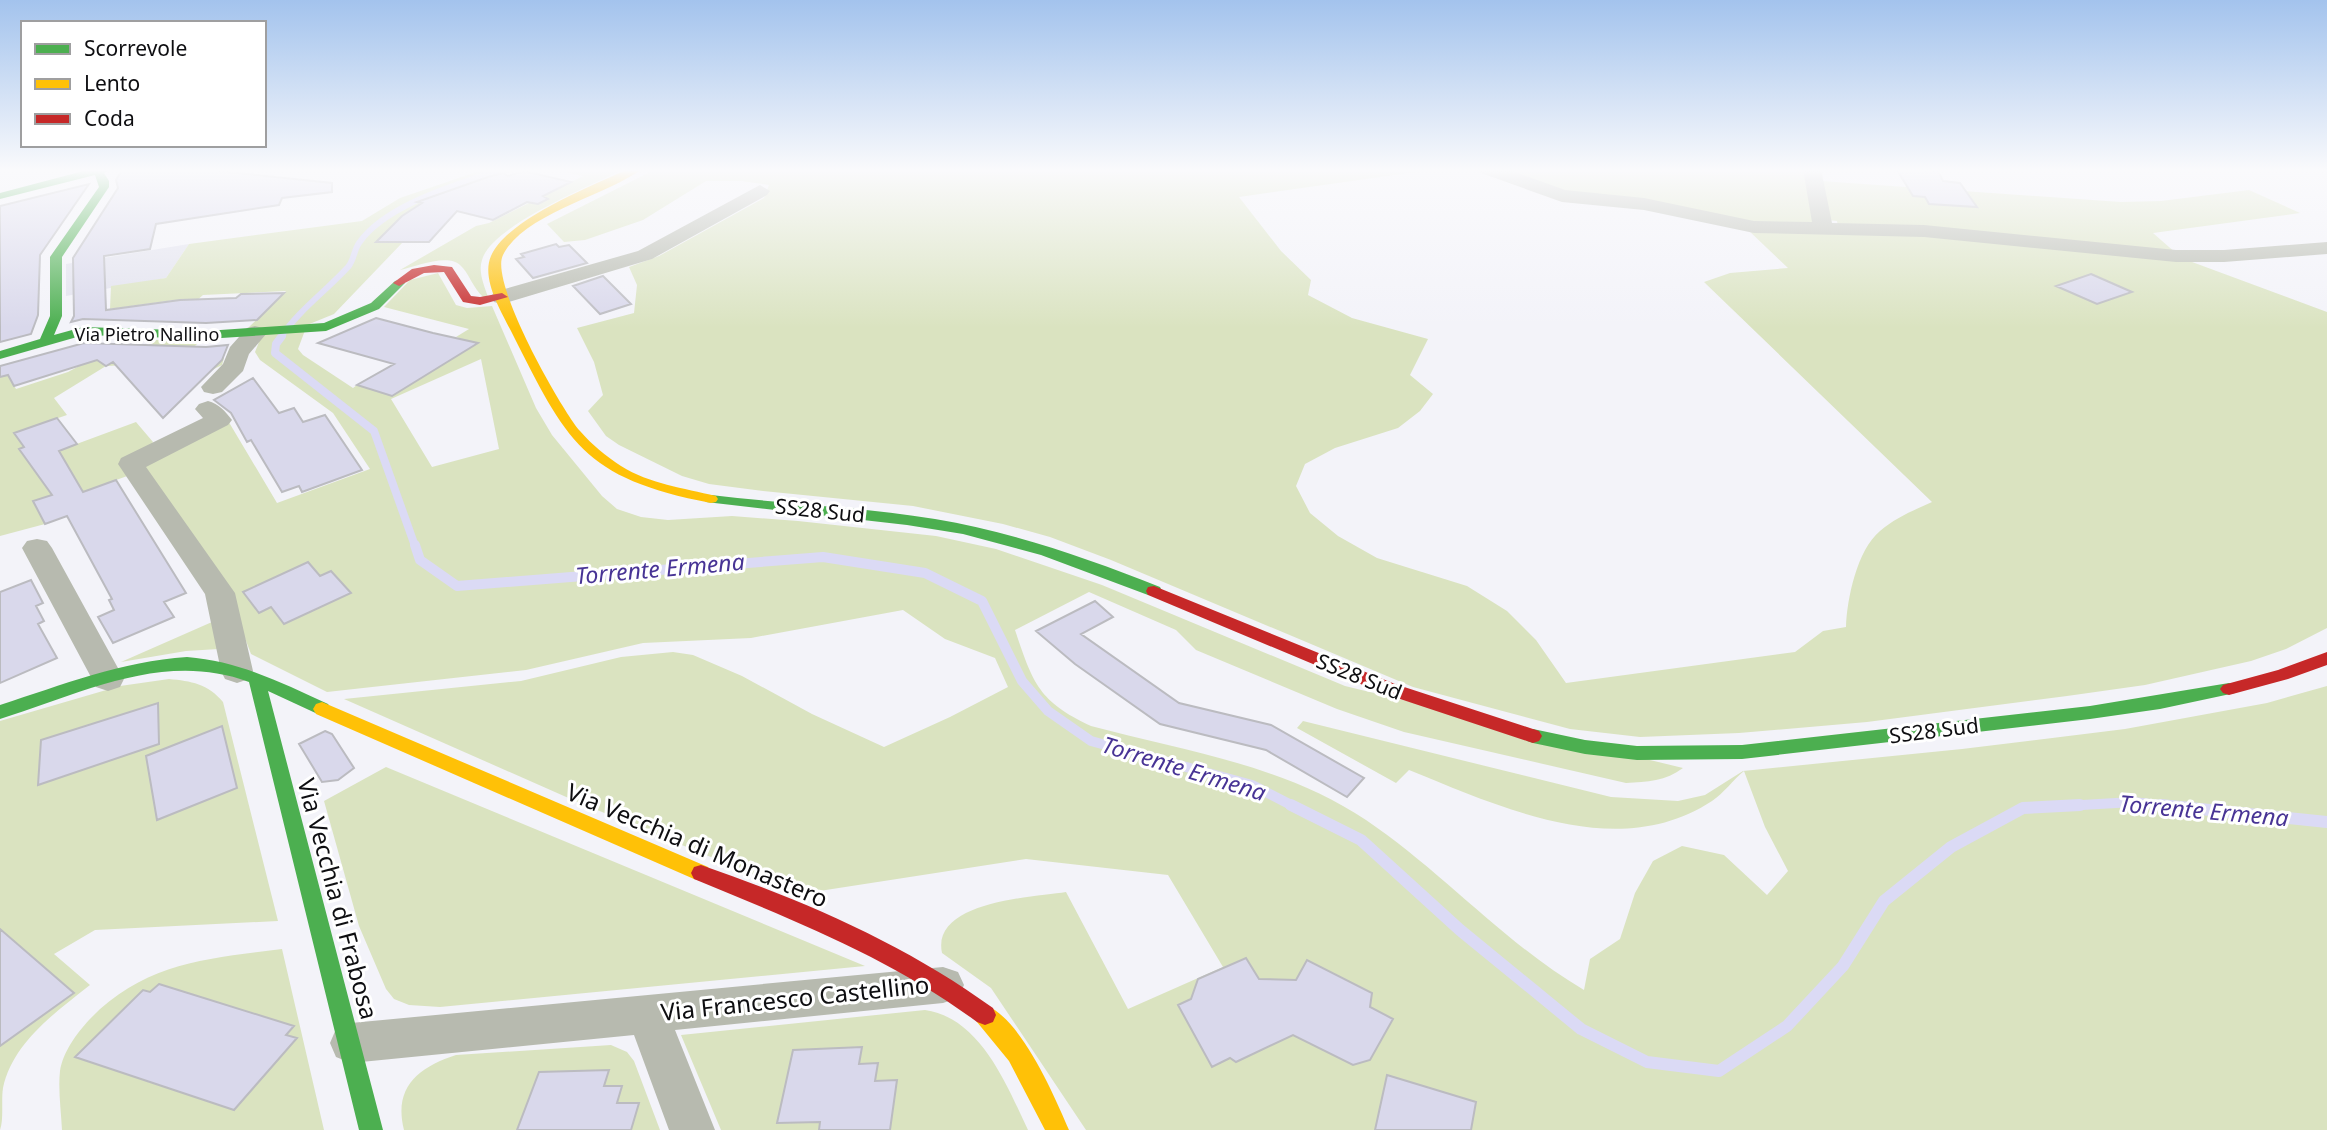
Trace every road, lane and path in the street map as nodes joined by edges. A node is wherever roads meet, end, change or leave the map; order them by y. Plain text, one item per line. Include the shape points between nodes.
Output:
1 (81, 222) edge
2 (539, 222) edge
3 (705, 222) edge
4 (1730, 222) edge
5 (1822, 222) edge
6 (1823, 229) junction
7 (2327, 248) edge
8 (502, 297) junction
9 (260, 333) junction
10 (46, 341) junction
11 (0, 355) edge
12 (37, 548) dead end
13 (2327, 658) edge
14 (247, 676) junction
15 (108, 679) junction
16 (0, 712) edge
17 (943, 985) junction
18 (647, 1014) junction
19 (351, 1043) junction
20 (371, 1130) edge
21 (692, 1130) edge
22 (1057, 1130) edge

1 - 10 main road via 55,261 56,316
2 - 8 main road, SS28 Sud via 512,236 497,253 493,269
3 - 8 street via 646,255
4 - 6 street
5 - 6 street
6 - 7 street via 1924,231 2176,257
8 - 9 main road, Via Pietro Nallino via 469,302 448,270 432,267 404,276 370,309 337,323
8 - 13 main road, SS28 Sud via 569,431 598,458 652,487 715,500 919,522 1002,538 1115,576 1423,703 1573,744 1716,753 1852,741 2155,703 2263,681
9 - 10 main road, Via Pietro Nallino via 83,331
9 - 14 street, Via Pietro Nallino via 238,352 234,366 210,398 219,420 131,464 149,505 220,593
10 - 11 main road, Via Pietro Nallino
12 - 15 street
14 - 15 main road, Via Vecchia di Monastero via 221,664 200,662
14 - 17 main road, Via Vecchia di Monastero via 616,838 849,934
14 - 19 main road, Via Vecchia di Frabosa
15 - 16 main road, Via Vecchia di Monastero
17 - 18 street, Via Francesco Castellino
17 - 22 main road, Via Vecchia di Monastero via 1000,1028
18 - 19 street, Via Francesco Castellino
18 - 21 street, Via Francesco Castellino
19 - 20 main road, Via Vecchia di Frabosa

